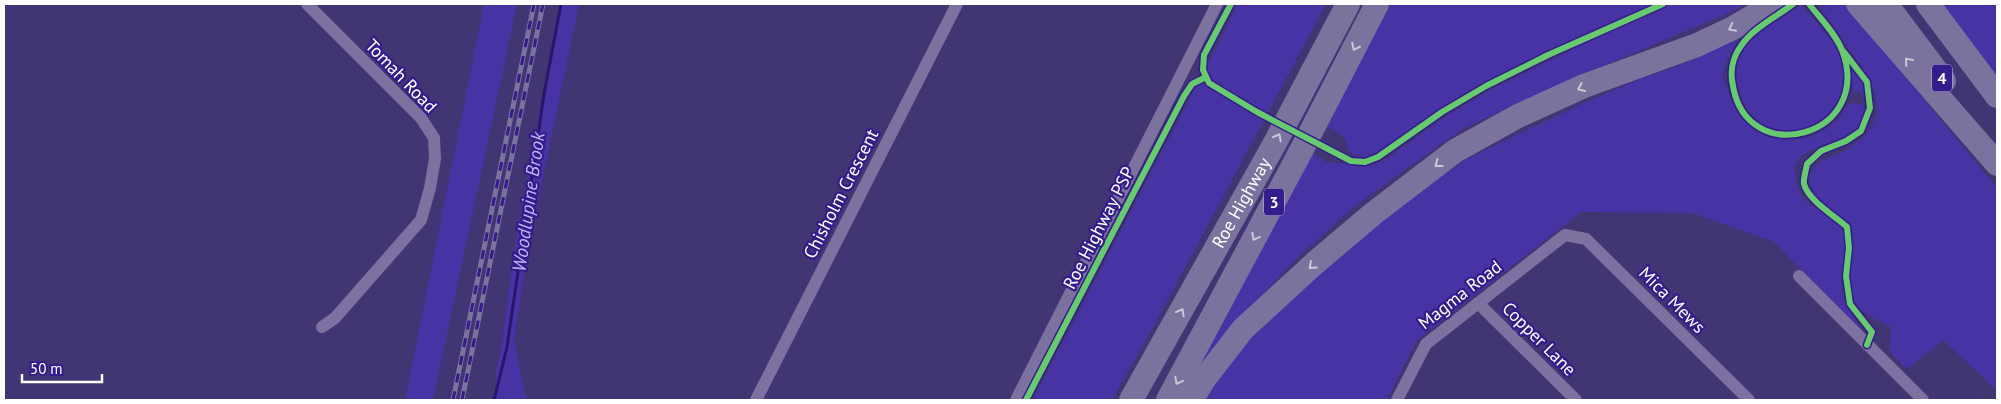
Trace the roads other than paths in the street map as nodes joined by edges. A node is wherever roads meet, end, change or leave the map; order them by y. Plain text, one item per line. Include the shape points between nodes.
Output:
1 (306, 4) edge
2 (957, 4) edge
3 (1218, 4) edge
4 (1343, 4) edge
5 (1348, 4) edge
6 (1377, 4) edge
7 (1774, 4) edge
8 (1858, 4) edge
9 (1886, 4) edge
10 (1928, 4) edge
11 (1316, 64) junction
12 (1997, 96) edge
13 (1997, 153) edge
14 (1997, 164) edge
15 (1565, 235) joint
16 (1800, 276) dead end
17 (1478, 303) junction
18 (322, 327) dead end
19 (756, 400) edge
20 (1016, 400) edge
21 (1131, 400) edge
22 (1168, 400) edge
23 (1191, 400) edge
24 (1397, 400) edge
25 (1576, 400) edge
26 (1749, 400) edge
27 (1923, 400) edge

1 - 18 street, Tomah Road via 421,118 434,138 436,160 421,220 335,318
2 - 19 street, Chisholm Crescent
3 - 20 street
4 - 11 highway
5 - 11 highway, Roe Highway / 3
6 -> 22 highway, Roe Highway / 3
7 -> 23 highway via 1697,45 1584,86 1518,116 1455,151 1374,213 1244,329
14 -> 8 highway
9 - 13 highway, 4
10 - 12 highway, 4
21 -> 11 highway, Roe Highway / 3
15 - 17 street, Magma Road
15 - 26 street, Mica Mews via 1586,239
16 - 27 street
17 - 24 street, Magma Road via 1426,344
17 - 25 street, Copper Lane

